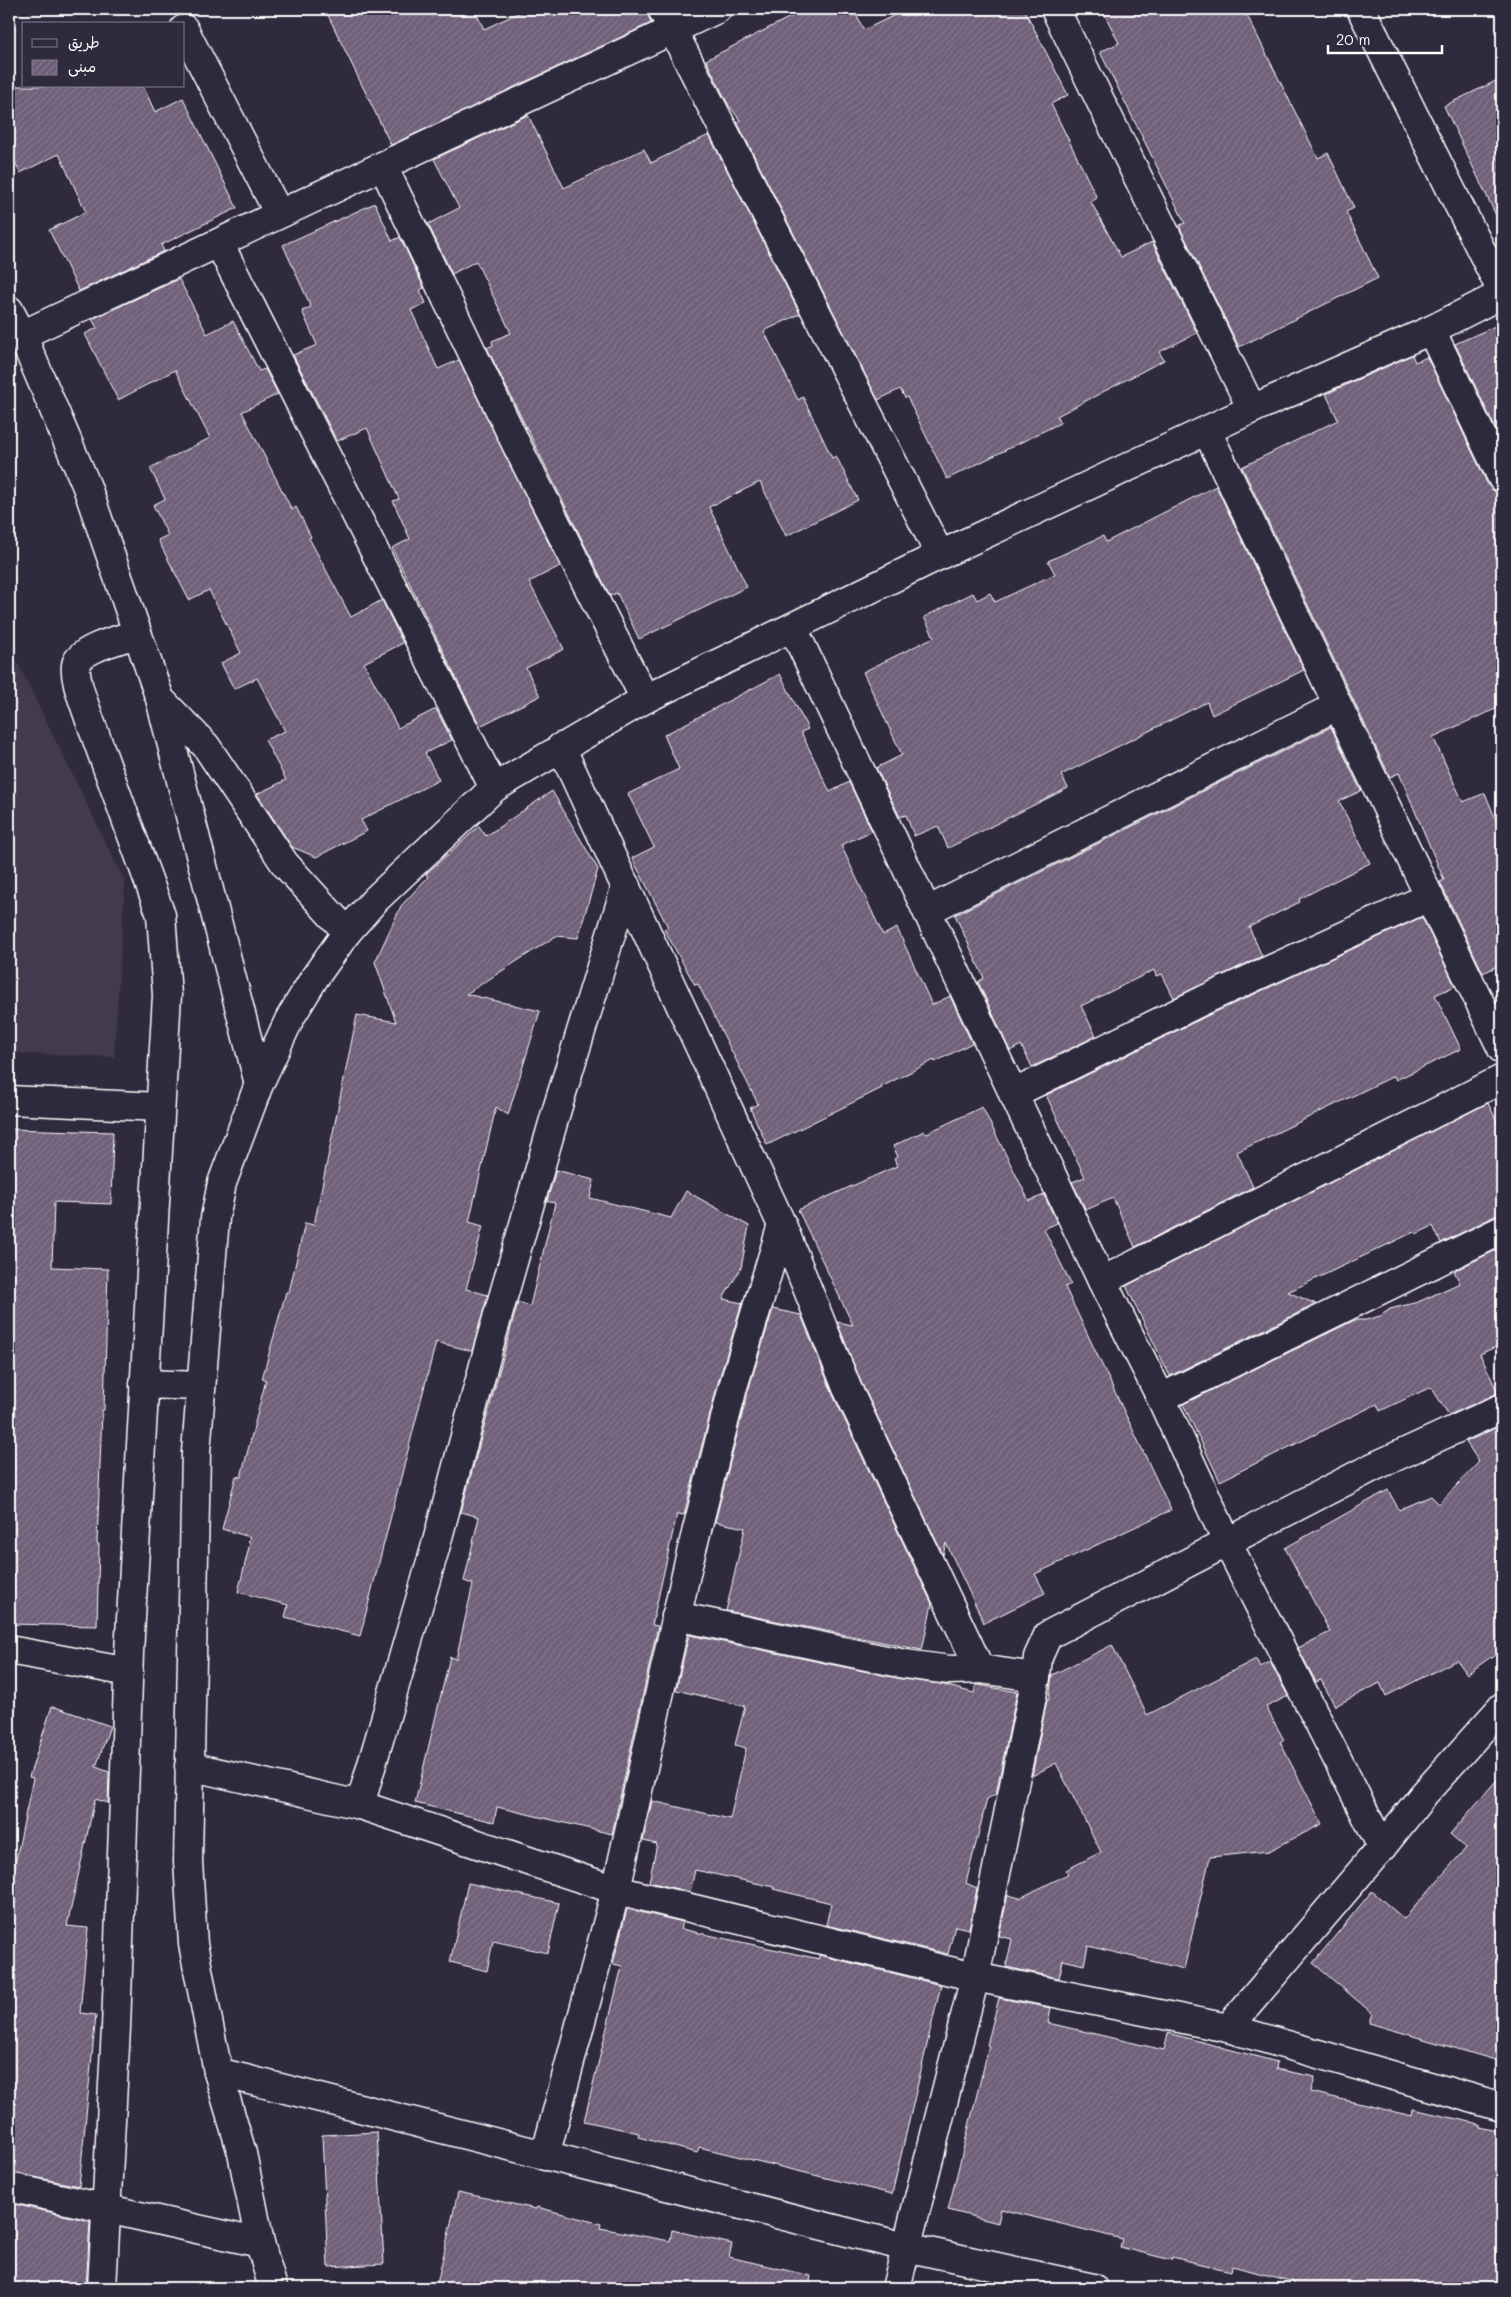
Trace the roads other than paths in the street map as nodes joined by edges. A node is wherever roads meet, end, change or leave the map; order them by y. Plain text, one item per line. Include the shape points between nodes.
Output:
1 (173, 9) edge
2 (718, 9) edge
3 (1055, 9) edge
4 (1361, 9) edge
5 (667, 20) edge
6 (180, 22) edge
7 (185, 31) edge
8 (384, 166) junction
9 (279, 214) junction
10 (219, 243) junction
11 (1502, 293) edge
12 (9, 310) edge
13 (1431, 330) junction
14 (22, 334) junction
15 (1252, 409) junction
16 (1207, 431) junction
17 (1502, 478) edge
18 (940, 555) junction
19 (793, 628) junction
20 (136, 634) junction
21 (160, 699) junction
22 (645, 699) junction
23 (1337, 706) junction
24 (561, 748) junction
25 (494, 788) junction
26 (626, 886) junction
27 (1429, 897) junction
28 (927, 911) junction
29 (347, 932) junction
30 (1502, 1049) edge
31 (1502, 1079) edge
32 (258, 1084) junction
33 (1014, 1094) junction
34 (9, 1100) edge
35 (160, 1107) junction
36 (782, 1225) junction
37 (1502, 1230) edge
38 (1102, 1281) junction
39 (144, 1384) junction
40 (201, 1386) junction
41 (1161, 1398) junction
42 (1502, 1408) edge
43 (1227, 1542) junction
44 (676, 1616) junction
45 (9, 1650) edge
46 (980, 1669) junction
47 (129, 1672) junction
48 (1036, 1677) junction
49 (1502, 1707) edge
50 (189, 1766) junction
51 (360, 1805) junction
52 (1382, 1848) junction
53 (616, 1890) junction
54 (975, 1978) junction
55 (1228, 2028) junction
56 (218, 2072) junction
57 (1502, 2107) edge
58 (545, 2156) junction
59 (9, 2187) edge
60 (107, 2208) junction
61 (260, 2243) junction
62 (906, 2247) junction
63 (102, 2288) edge
64 (273, 2288) edge
65 (896, 2288) edge
66 (1093, 2288) edge

1 - 6 street
2 - 5 street
3 - 15 street
4 - 11 street
5 - 8 street
5 - 18 street
7 - 9 street
8 - 9 street
8 - 22 street via 516,446
9 - 10 street
10 - 14 street
10 - 25 street
11 - 13 street
12 - 14 street
13 - 15 street
13 - 17 street
14 - 20 street via 87,487
15 - 16 street
16 - 18 street
16 - 23 street
18 - 19 street
19 - 22 street
19 - 28 street
20 - 21 street
20 - 35 street via 79,656 76,665 89,718 161,914 168,995
21 - 29 street via 206,746 285,864
21 - 32 street
22 - 24 street
23 - 27 street
23 - 28 street
24 - 25 street
24 - 26 street
25 - 29 street via 375,900
26 - 36 street
26 - 51 street via 557,1109
27 - 30 street
27 - 33 street via 1204,1000
28 - 33 street
29 - 32 street via 290,1018
31 - 38 street
32 - 40 street via 218,1197
33 - 38 street
34 - 35 street
35 - 39 street
36 - 44 street via 733,1387
36 - 46 street via 847,1388
37 - 41 street
38 - 41 street
39 - 40 street
39 - 47 street
40 - 50 street via 196,1452
41 - 43 street
42 - 43 street via 1373,1467
43 - 48 street via 1048,1635 1038,1657
43 - 52 street
44 - 46 street via 905,1664 950,1670
44 - 53 street
45 - 47 street
46 - 48 street
47 - 60 street
48 - 54 street
49 - 52 street via 1424,1794
50 - 51 street
50 - 56 street via 188,1861 193,1944
51 - 53 street
52 - 55 street
53 - 54 street
53 - 58 street
54 - 55 street
54 - 62 street
55 - 57 street
56 - 58 street
56 - 61 street via 242,2153
58 - 62 street
59 - 60 street
60 - 61 street
60 - 63 street
61 - 64 street
62 - 65 street
62 - 66 street

